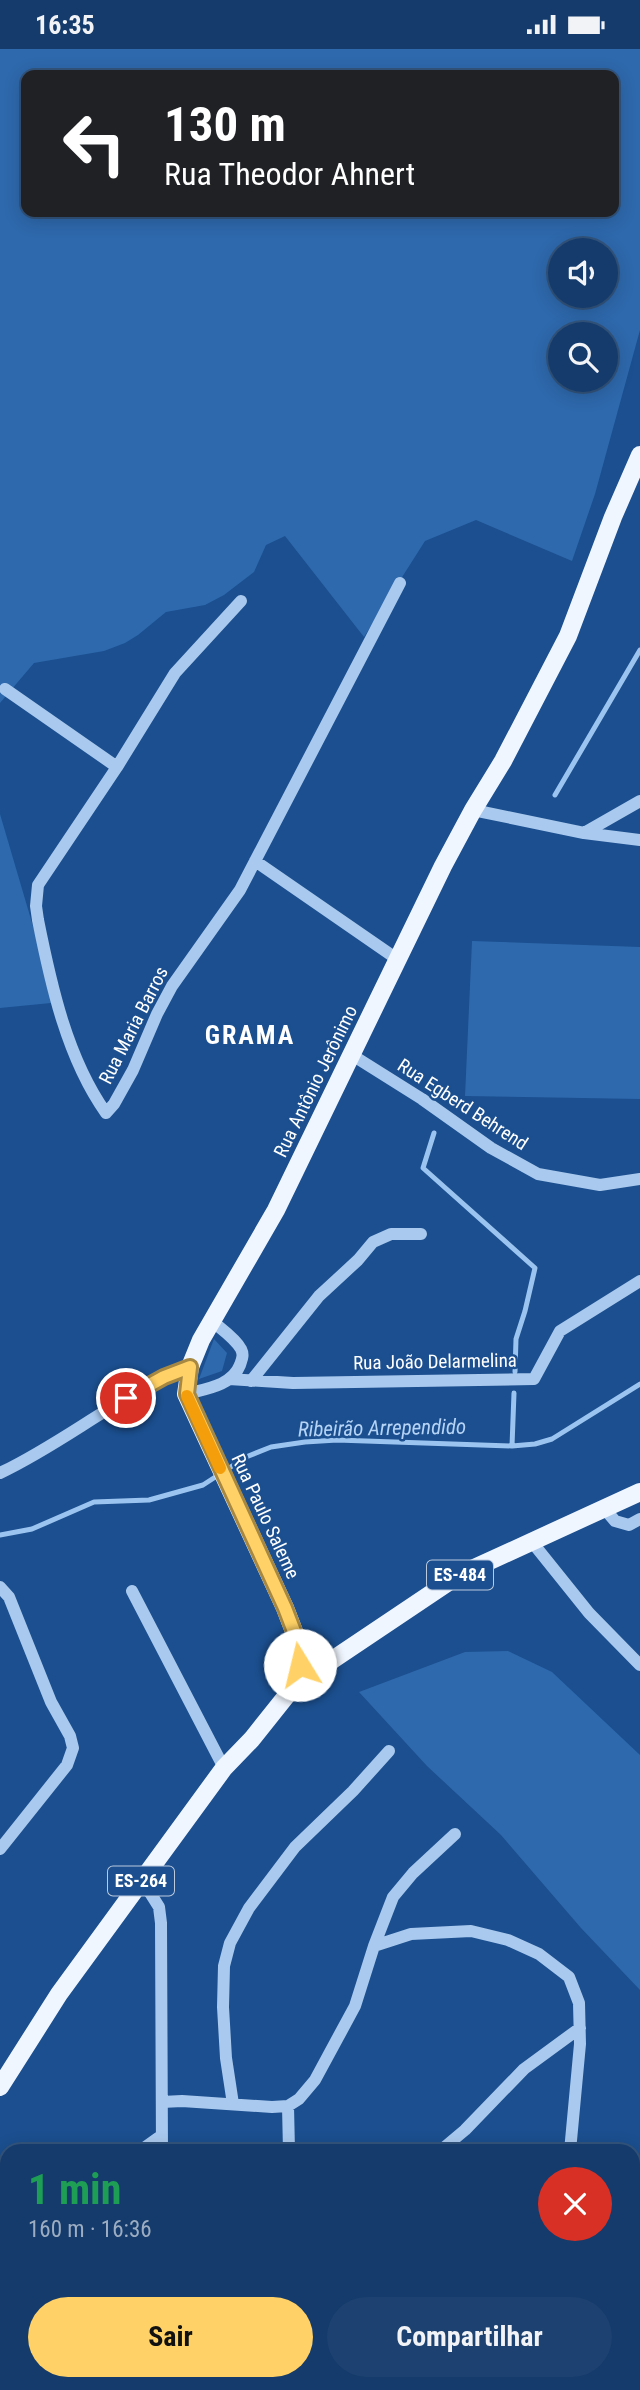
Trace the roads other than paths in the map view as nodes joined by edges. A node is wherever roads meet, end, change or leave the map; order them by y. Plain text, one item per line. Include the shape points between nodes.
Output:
1 (640, 455) edge
2 (400, 583) dead end
3 (241, 601) dead end
4 (5, 689) dead end
5 (117, 767) junction
6 (640, 801) edge
7 (473, 810) junction
8 (584, 833) junction
9 (640, 840) edge
10 (255, 861) junction
11 (397, 959) junction
12 (352, 1055) junction
13 (640, 1179) edge
14 (421, 1234) dead end
15 (640, 1280) edge
16 (212, 1321) junction
17 (190, 1367) junction
18 (229, 1379) junction
19 (251, 1381) junction
20 (187, 1394) junction
21 (0, 1473) edge
22 (640, 1492) edge
23 (604, 1508) junction
24 (640, 1519) edge
25 (532, 1542) junction
26 (0, 1587) edge
27 (132, 1591) dead end
28 (640, 1665) edge
29 (295, 1685) junction
30 (389, 1751) dead end
31 (224, 1768) junction
32 (455, 1834) dead end
33 (0, 1849) edge
34 (142, 1880) junction
35 (374, 1946) junction
36 (580, 2028) junction
37 (0, 2087) edge
38 (162, 2102) junction
39 (233, 2104) junction
40 (288, 2106) junction
41 (161, 2136) junction
42 (150, 2144) edge
43 (162, 2144) edge
44 (289, 2144) edge
45 (448, 2144) edge
46 (571, 2144) edge

1 - 7 main road, Rua Antônio Jerônimo via 568,636
2 - 10 street, Rua Maria Barros
3 - 5 street, Rua Maria Barros via 175,673
4 - 5 street
5 - 10 street, Rua Maria Barros via 43,875 36,896 43,944 64,1021 81,1073 106,1113 133,1070 172,986 240,890
6 - 8 street
7 - 8 street
7 - 11 main road, Rua Antônio Jerônimo
8 - 9 street
10 - 11 street
11 - 12 main road, Rua Antônio Jerônimo
12 - 13 street, Rua Egberd Behrend via 538,1174 600,1185
12 - 16 main road, Rua Antônio Jerônimo via 276,1210
14 - 19 street via 391,1234 373,1242 320,1296
15 - 19 street, Rua João Delarmelina via 560,1331 534,1379
16 - 17 main road, Rua Antônio Jerônimo
16 - 18 street via 243,1354
17 - 20 main road
17 - 21 street via 142,1388
18 - 19 street, Rua João Delarmelina
18 - 20 street
20 - 29 main road, Rua Paulo Saleme via 300,1647
22 - 23 main road, ES-484
23 - 24 street via 615,1521 629,1525
23 - 25 main road, ES-484
25 - 28 street via 589,1613
25 - 29 main road, ES-484 via 459,1575
26 - 33 street via 9,1597 73,1748 68,1765
27 - 31 street
29 - 31 main road, ES-264
30 - 39 street via 295,1847 249,1908 230,1943 223,2007
31 - 34 main road, ES-264
32 - 35 street via 393,1897
34 - 37 main road, ES-264 via 59,1993
34 - 38 street via 159,1907
35 - 36 street via 411,1934 471,1931 508,1940 539,1954 569,1977 579,2003
35 - 40 street via 355,2007 315,2080
36 - 45 street via 524,2069
36 - 46 street
38 - 39 street
38 - 41 street
39 - 40 street
40 - 44 street
41 - 42 street
41 - 43 street

